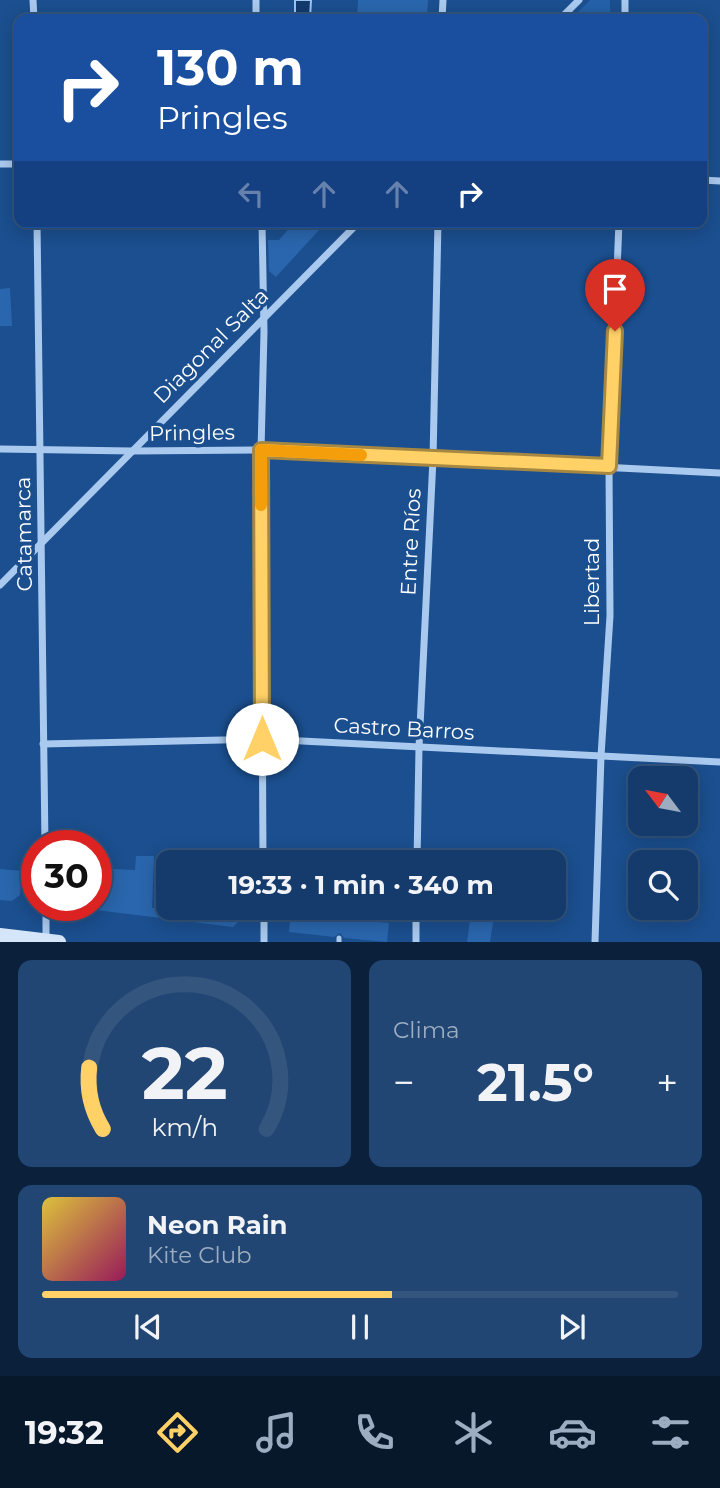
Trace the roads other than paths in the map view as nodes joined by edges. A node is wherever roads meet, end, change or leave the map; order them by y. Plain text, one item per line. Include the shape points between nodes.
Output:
1 (579, 0) edge
2 (565, 14) edge
3 (37, 228) edge
4 (262, 228) edge
5 (353, 228) edge
6 (438, 228) edge
7 (620, 228) edge
8 (264, 318) junction
9 (0, 449) edge
10 (40, 450) junction
11 (261, 450) junction
12 (132, 452) junction
13 (433, 459) junction
14 (609, 466) junction
15 (720, 473) edge
16 (41, 543) junction
17 (0, 585) edge
18 (262, 739) junction
19 (43, 744) junction
20 (419, 747) junction
21 (601, 756) junction
22 (720, 762) edge
23 (45, 830) edge
24 (263, 850) edge
25 (417, 850) edge
26 (264, 920) edge
27 (416, 920) edge
28 (49, 921) edge
29 (2, 937) edge
30 (52, 941) edge
31 (264, 942) edge
32 (416, 942) edge
33 (595, 942) edge

1 - 2 street
3 - 10 street, Catamarca
4 - 8 street
5 - 8 street, Diagonal Salta
6 - 13 street, Entre Ríos
7 - 14 street, Libertad
8 - 11 street
8 - 12 street, Diagonal Salta
9 - 10 street, Pringles
10 - 12 street, Pringles
10 - 16 street, Catamarca
11 - 12 street, Pringles
11 - 13 street, Pringles
11 - 18 street
12 - 16 street, Diagonal Salta
13 - 14 street, Pringles
13 - 20 street, Entre Ríos
14 - 15 street, Pringles
14 - 21 street, Libertad via 610,616
16 - 17 street, Diagonal Salta
16 - 19 street, Catamarca
18 - 19 street, Castro Barros
18 - 20 street, Castro Barros
18 - 24 street
19 - 23 street, Catamarca
20 - 21 street, Castro Barros
20 - 25 street, Entre Ríos
21 - 22 street, Castro Barros
21 - 33 street, Libertad
26 - 31 street
27 - 32 street
28 - 30 street
29 - 30 main road

